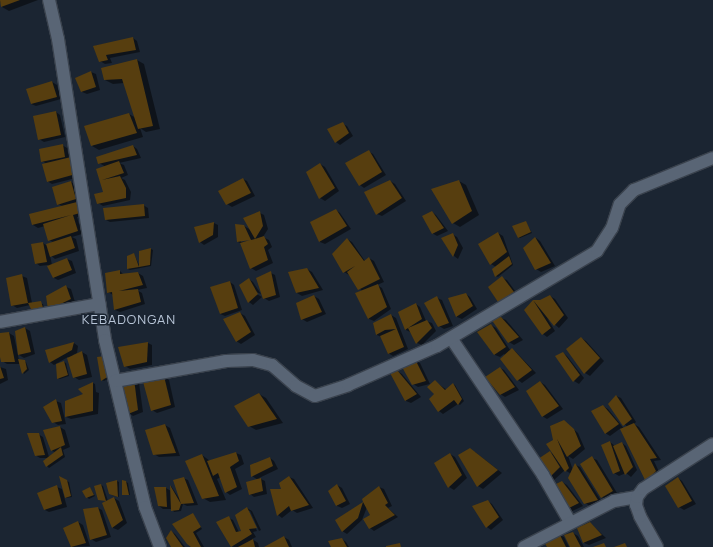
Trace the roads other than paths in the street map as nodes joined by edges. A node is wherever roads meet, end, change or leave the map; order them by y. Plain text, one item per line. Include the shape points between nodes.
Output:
1 (49, 0) edge
2 (713, 158) edge
3 (99, 304) junction
4 (0, 322) edge
5 (451, 338) junction
6 (115, 381) junction
7 (713, 444) edge
8 (637, 497) junction
9 (570, 522) junction
10 (160, 547) edge
11 (524, 547) edge
12 (657, 547) edge

1 - 3 street via 59,47
2 - 5 street via 634,190 620,204 612,228 597,251
3 - 4 street
3 - 6 street
5 - 6 street via 315,396 296,386 272,365 253,360 226,361
5 - 9 street via 543,475
6 - 10 street via 145,507
7 - 8 street via 643,489
8 - 9 street via 614,501
8 - 12 street via 636,505 640,516
9 - 11 street

